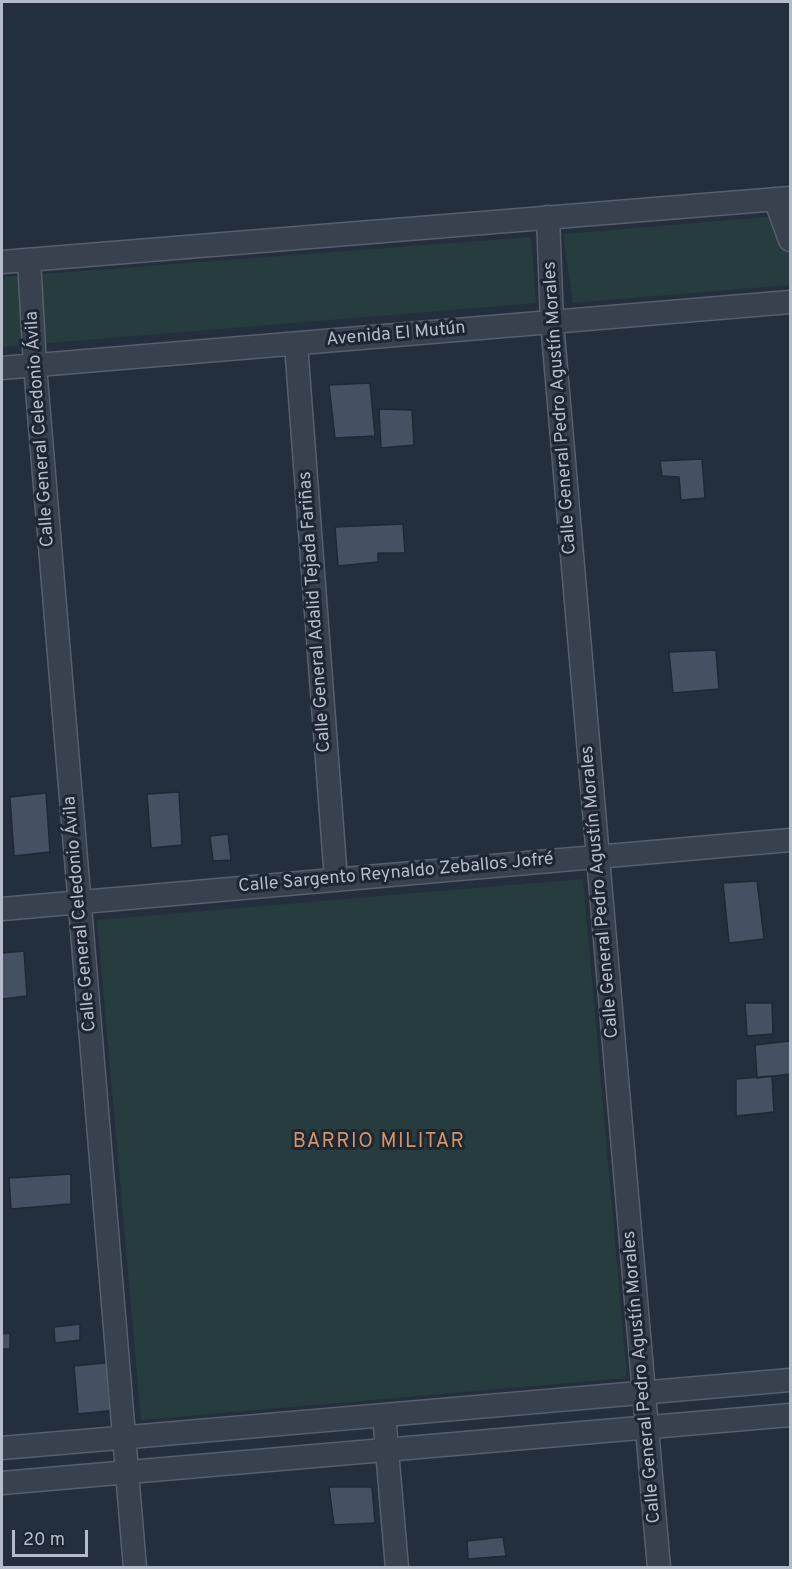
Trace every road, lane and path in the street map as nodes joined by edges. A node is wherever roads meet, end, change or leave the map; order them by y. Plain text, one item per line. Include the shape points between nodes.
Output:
1 (783, 199) edge
2 (548, 217) junction
3 (790, 240) edge
4 (28, 260) junction
5 (2, 262) edge
6 (790, 303) edge
7 (552, 322) junction
8 (296, 344) junction
9 (34, 366) junction
10 (2, 368) edge
11 (790, 840) edge
12 (598, 857) junction
13 (336, 880) junction
14 (80, 902) junction
15 (2, 909) edge
16 (790, 1380) edge
17 (644, 1393) junction
18 (384, 1415) junction
19 (790, 1416) edge
20 (647, 1428) junction
21 (124, 1437) junction
22 (2, 1448) edge
23 (387, 1450) junction
24 (127, 1472) junction
25 (2, 1483) edge
26 (135, 1568) edge
27 (397, 1568) edge
28 (659, 1568) edge

1 - 2 street
1 - 3 street
2 - 4 street
2 - 7 street, Calle General Pedro Agustín Morales
4 - 5 street
4 - 9 street, Calle General Celedonio Ávila
6 - 7 street, Avenida El Mutún
7 - 8 street, Avenida El Mutún
7 - 12 street, Calle General Pedro Agustín Morales
8 - 9 street, Avenida El Mutún
8 - 13 street, Calle General Adalid Tejada Fariñas
9 - 10 street, Avenida El Mutún
9 - 14 street, Calle General Celedonio Ávila
11 - 12 street, Calle Sargento Reynaldo Zeballos Jofré
12 - 13 street, Calle Sargento Reynaldo Zeballos Jofré
12 - 17 street, Calle General Pedro Agustín Morales
13 - 14 street, Calle Sargento Reynaldo Zeballos Jofré
14 - 15 street, Calle Sargento Reynaldo Zeballos Jofré
14 - 21 street, Calle General Celedonio Ávila
16 - 17 street
17 - 18 street
17 - 20 street, Calle General Pedro Agustín Morales
18 - 21 street
18 - 23 street
19 - 20 street
20 - 23 street
20 - 28 street, Calle General Pedro Agustín Morales
21 - 22 street
21 - 24 street, Calle General Celedonio Ávila
23 - 24 street
23 - 27 street
24 - 25 street
24 - 26 street, Calle General Celedonio Ávila

